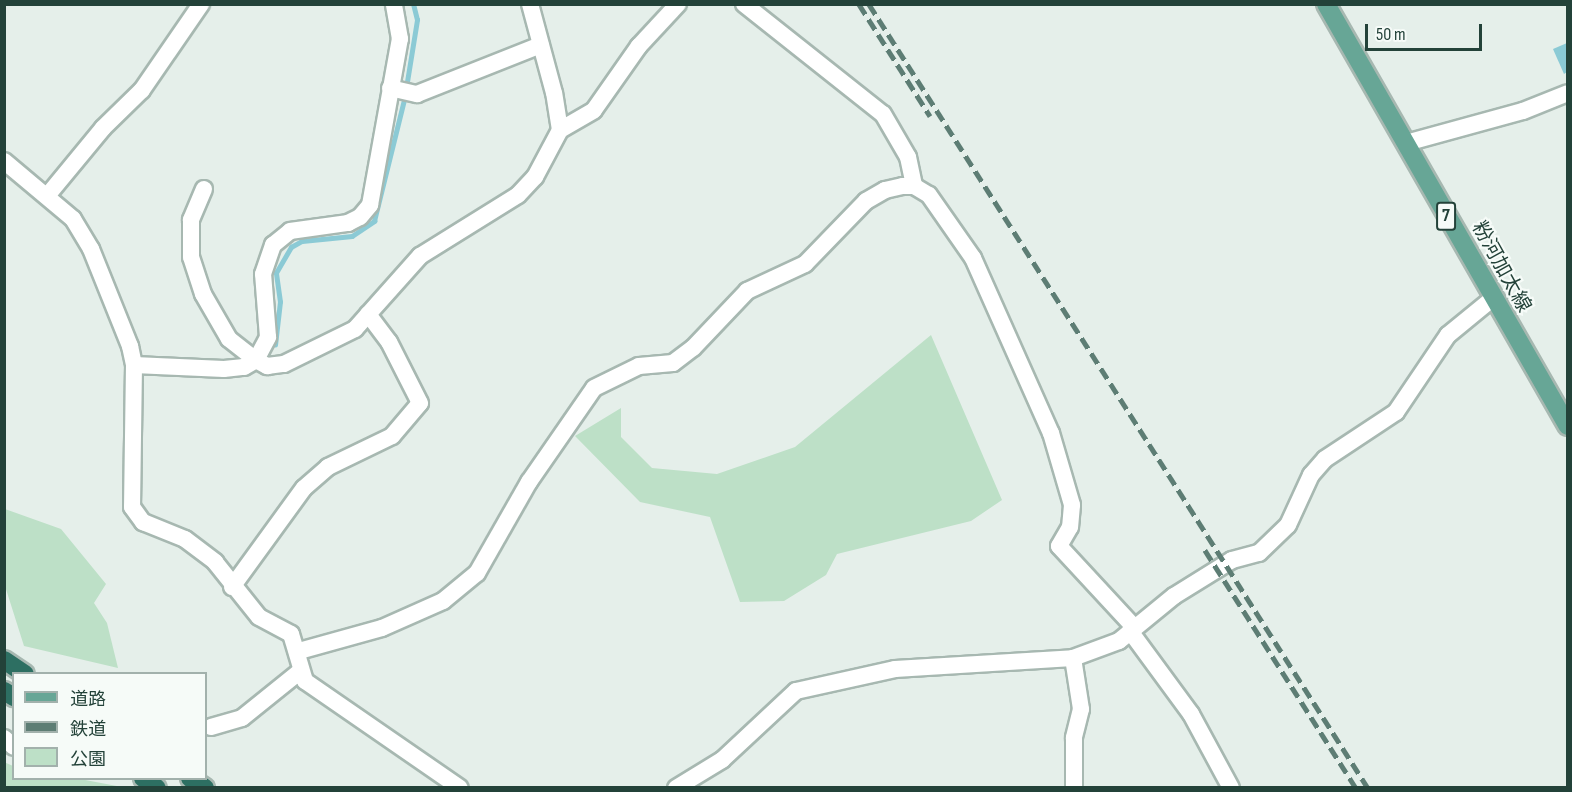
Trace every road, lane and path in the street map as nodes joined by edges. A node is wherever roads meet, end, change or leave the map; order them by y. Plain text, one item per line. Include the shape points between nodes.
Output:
1 (201, 4) edge
2 (394, 4) edge
3 (530, 4) edge
4 (678, 4) edge
5 (744, 4) edge
6 (1326, 4) edge
7 (541, 45) junction
8 (390, 88) junction
9 (1568, 93) edge
10 (560, 130) junction
11 (1406, 143) junction
12 (4, 161) edge
13 (914, 186) junction
14 (204, 189) dead end
15 (47, 196) junction
16 (1492, 299) junction
17 (368, 314) junction
18 (256, 360) junction
19 (134, 365) junction
20 (1568, 426) edge
21 (232, 587) junction
22 (1132, 629) junction
23 (299, 651) junction
24 (1073, 658) junction
25 (4, 660) edge
26 (23, 672) edge
27 (299, 672) junction
28 (211, 727) dead end
29 (460, 788) edge
30 (676, 788) edge
31 (1074, 788) edge
32 (1230, 788) edge

1 - 15 street via 142,90 103,128
2 - 8 street via 400,39
3 - 7 street
4 - 10 street via 639,46 594,110
5 - 13 street via 883,114 908,157
6 - 11 main road, 粉河加太線 / 7
7 - 8 street via 417,94
7 - 10 street
8 - 18 street via 370,204 360,217 348,223 290,231 273,245 263,274 268,337
9 - 11 street via 1523,111
10 - 17 street via 535,177 518,195 420,256
11 - 16 main road, 粉河加太線 / 7
12 - 15 street
13 - 22 street via 929,195 973,258 1051,433 1072,506 1070,527 1059,546
13 - 23 street via 885,190 866,201 805,264 747,291 693,348 673,363 639,366 594,388 529,482 477,573 443,601 382,628
14 - 18 street via 191,220 191,257 203,294 229,339
15 - 19 street via 73,219 91,249
16 - 20 main road, 粉河加太線 / 7
16 - 22 street via 1448,335 1396,411 1325,459 1311,475 1288,525 1259,553 1232,560
17 - 18 street via 355,328 284,364 267,366
17 - 21 street via 388,342 420,403 392,436 328,467 304,488
18 - 19 street via 244,367 224,369
19 - 21 street via 132,507 143,522 185,539 215,562
21 - 23 street via 259,617 291,634
22 - 24 street via 1119,641
22 - 32 street via 1191,714
23 - 27 street
24 - 30 street via 895,669 796,691 722,760
24 - 31 street via 1081,709 1074,738
25 - 26 highway
27 - 28 street via 242,718
27 - 29 street via 335,703

